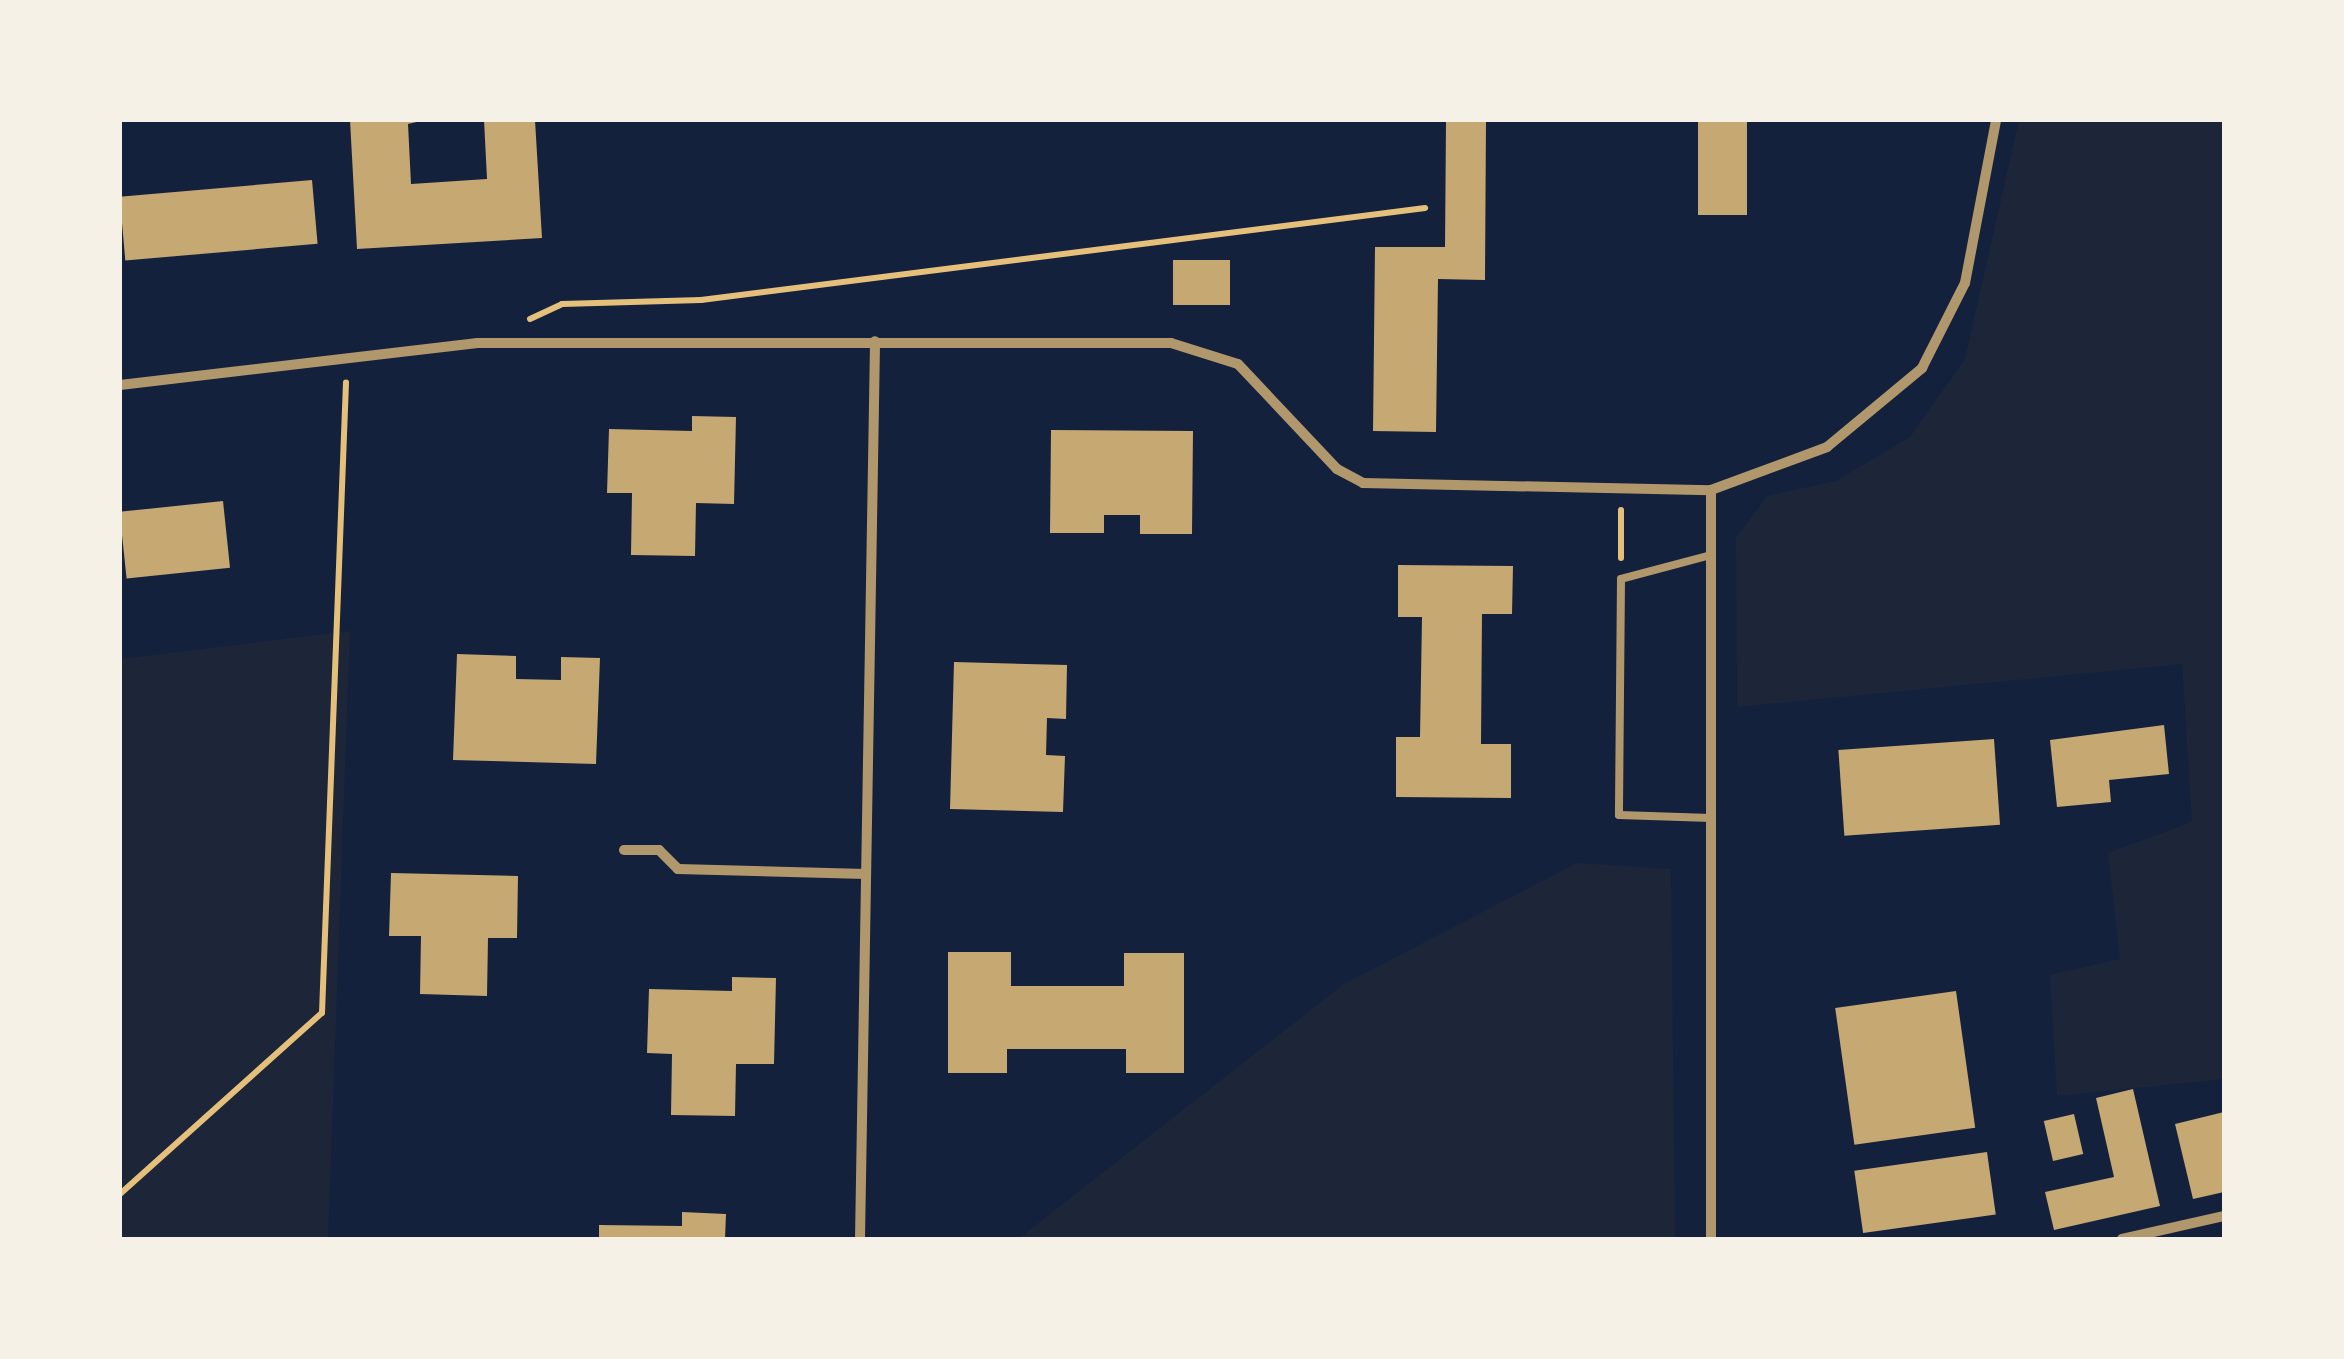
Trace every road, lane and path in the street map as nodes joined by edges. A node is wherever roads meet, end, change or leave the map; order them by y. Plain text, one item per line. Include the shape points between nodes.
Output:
1 (1996, 120) edge
2 (1424, 208) dead end
3 (876, 342) junction
4 (478, 343) junction
5 (347, 358) junction
6 (120, 385) edge
7 (1621, 489) junction
8 (1711, 490) junction
9 (1711, 555) junction
10 (1621, 579) junction
11 (1711, 818) junction
12 (624, 850) dead end
13 (866, 874) junction
14 (120, 1194) edge
15 (2224, 1216) edge
16 (860, 1239) edge
17 (1711, 1239) edge
18 (2122, 1239) edge

1 - 8 street via 1966,282 1922,368 1827,447
2 - 4 path via 701,300 562,304
3 - 4 street
3 - 7 street via 1200,346 1238,364 1337,469 1363,483
3 - 13 street
4 - 5 street
5 - 6 street
5 - 14 path via 322,1013
7 - 8 street
7 - 10 path
8 - 9 street
9 - 10 lane
9 - 11 street
10 - 11 lane via 1619,815
11 - 17 street
12 - 13 street via 660,850 678,870
13 - 16 street
15 - 18 street

